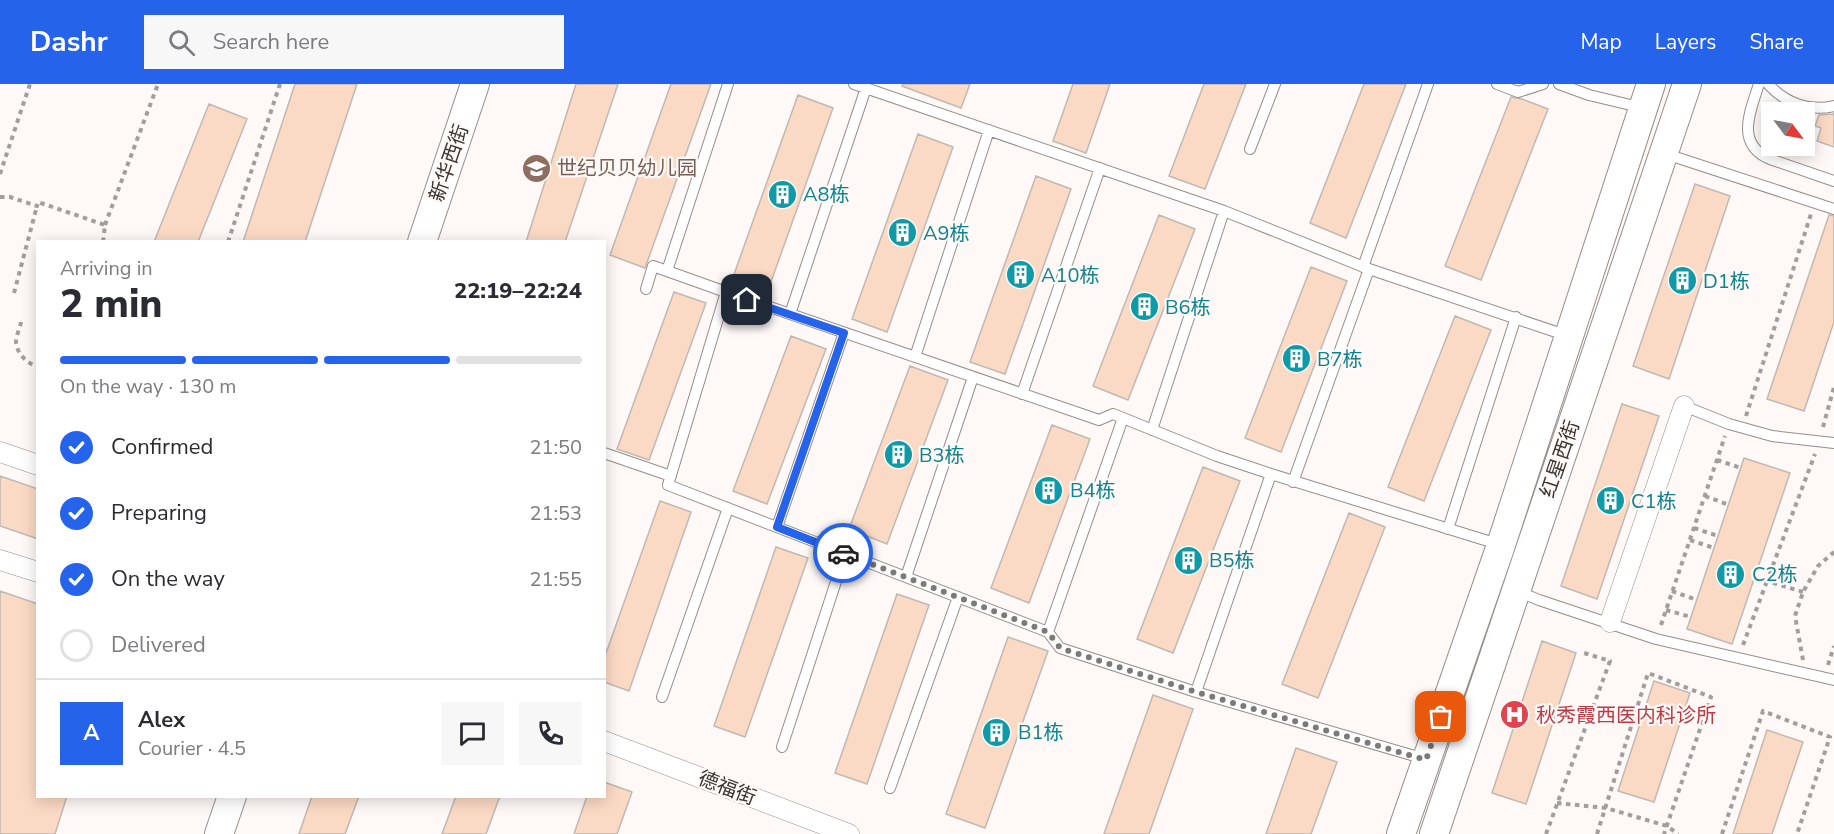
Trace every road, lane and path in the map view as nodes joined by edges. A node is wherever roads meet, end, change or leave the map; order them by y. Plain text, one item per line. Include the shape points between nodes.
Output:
1 (30, 84) edge
2 (158, 84) edge
3 (280, 84) edge
4 (475, 84) edge
5 (728, 84) edge
6 (854, 84) edge
7 (1275, 84) edge
8 (1428, 84) edge
9 (1497, 84) edge
10 (1543, 84) edge
11 (1559, 84) edge
12 (1687, 84) edge
13 (1759, 84) edge
14 (1768, 84) edge
15 (866, 88) junction
16 (1647, 96) edge
17 (1834, 106) edge
18 (1676, 118) junction
19 (989, 130) junction
20 (1250, 149) dead end
21 (1664, 153) junction
22 (1100, 168) junction
23 (0, 174) edge
24 (1834, 181) edge
25 (0, 197) edge
26 (1815, 202) junction
27 (37, 206) junction
28 (1834, 208) edge
29 (1224, 211) junction
30 (105, 225) junction
31 (103, 240) edge
32 (229, 240) edge
33 (423, 240) edge
34 (1366, 268) junction
35 (667, 271) junction
36 (646, 289) dead end
37 (726, 292) junction
38 (14, 293) dead end
39 (790, 315) junction
40 (1515, 317) junction
41 (21, 322) dead end
42 (844, 333) junction
43 (1568, 336) junction
44 (915, 357) junction
45 (36, 367) edge
46 (973, 377) junction
47 (1834, 387) edge
48 (1022, 394) junction
49 (1684, 406) joint
50 (1124, 418) junction
51 (1730, 424) junction
52 (1742, 428) junction
53 (1152, 430) junction
54 (1820, 441) junction
55 (1834, 443) edge
56 (0, 452) edge
57 (606, 453) edge
58 (1717, 460) junction
59 (36, 464) edge
60 (1741, 468) dead end
61 (1271, 474) junction
62 (671, 476) junction
63 (1293, 482) junction
64 (1705, 496) junction
65 (1729, 505) dead end
66 (728, 508) junction
67 (777, 527) junction
68 (1694, 528) junction
69 (1448, 529) junction
70 (1718, 536) dead end
71 (1690, 540) junction
72 (1714, 548) dead end
73 (1834, 552) edge
74 (845, 554) junction
75 (1497, 557) junction
76 (0, 560) edge
77 (36, 571) edge
78 (906, 577) junction
79 (1767, 581) junction
80 (1519, 585) junction
81 (1672, 591) junction
82 (1803, 592) junction
83 (958, 597) junction
84 (1696, 600) dead end
85 (1666, 610) junction
86 (1691, 617) dead end
87 (1610, 622) junction
88 (1048, 632) junction
89 (1656, 639) junction
90 (1581, 652) dead end
91 (1738, 658) junction
92 (1800, 672) junction
93 (1834, 680) edge
94 (1196, 692) junction
95 (662, 697) dead end
96 (606, 742) edge
97 (782, 747) dead end
98 (1426, 760) junction
99 (890, 788) dead end
100 (231, 798) edge
101 (1557, 803) junction
102 (1606, 808) junction
103 (1667, 826) junction
104 (219, 834) edge
105 (849, 834) edge
106 (1401, 834) edge
107 (1434, 834) edge
108 (1546, 834) edge
109 (1597, 834) edge
110 (1664, 834) edge
111 (1678, 834) edge
112 (1722, 834) edge
113 (1797, 834) edge

1 - 23 path
2 - 30 path
3 - 32 path
4 - 33 main road, 新华西街
5 - 35 lane
6 - 15 lane
7 - 20 lane
8 - 34 lane
9 - 10 lane via 1518,92
11 - 16 lane via 1589,95
12 - 18 main road, 红星西街
13 - 24 lane via 1748,127 1754,148 1770,159
14 - 17 lane via 1797,105 1819,109
15 - 19 lane
15 - 39 lane
16 - 18 main road
16 - 43 main road, 红星西街
18 - 21 main road, 红星西街
19 - 22 lane
19 - 44 lane
21 - 26 lane
21 - 80 main road, 红星西街
22 - 29 lane
22 - 48 lane
25 - 27 path
26 - 28 lane
26 - 52 path
27 - 30 path via 38,202
27 - 38 path
29 - 34 lane
29 - 53 lane
30 - 31 path
34 - 40 lane
34 - 63 lane
35 - 36 lane via 653,266
35 - 37 lane
37 - 39 lane
37 - 62 lane
39 - 42 lane
40 - 43 lane
40 - 69 lane
41 - 45 path via 16,342 21,355
42 - 44 lane
42 - 67 lane
43 - 75 main road, 红星西街
44 - 46 lane
46 - 48 lane
46 - 78 lane
47 - 54 path
48 - 50 lane via 1099,420 1113,414
49 - 51 lane
49 - 87 street
50 - 53 lane
50 - 88 lane
51 - 52 lane
51 - 58 path
52 - 54 lane
53 - 61 lane
54 - 55 lane
54 - 79 path
56 - 59 street
57 - 62 lane
58 - 60 path
58 - 64 path
61 - 63 lane
61 - 94 lane
62 - 66 lane via 668,485
63 - 69 lane
64 - 65 path
64 - 68 path
66 - 67 lane
66 - 95 lane
67 - 74 lane
68 - 70 path
68 - 71 path
69 - 75 lane
71 - 72 path
71 - 81 path
73 - 82 path via 1818,566
74 - 78 lane
74 - 97 lane
75 - 80 main road
75 - 98 main road, 红星西街
76 - 77 street
78 - 83 lane
79 - 82 path
79 - 91 path
80 - 87 lane via 1539,600
80 - 107 main road, 红星西街
81 - 84 path
81 - 85 path
82 - 92 path via 1795,616 1803,658
83 - 88 lane
83 - 99 lane
85 - 86 path
85 - 89 path
87 - 89 lane
88 - 94 lane via 1060,648
89 - 91 lane
90 - 101 path via 1610,661
91 - 92 lane
92 - 93 lane
94 - 98 lane
96 - 105 street, 德福街
98 - 106 main road, 红星西街
100 - 104 main road
101 - 102 path
101 - 108 path
102 - 103 path
102 - 103 path via 1648,673 1712,697
102 - 109 path
103 - 110 path
103 - 111 path
112 - 113 path via 1763,711 1830,737

